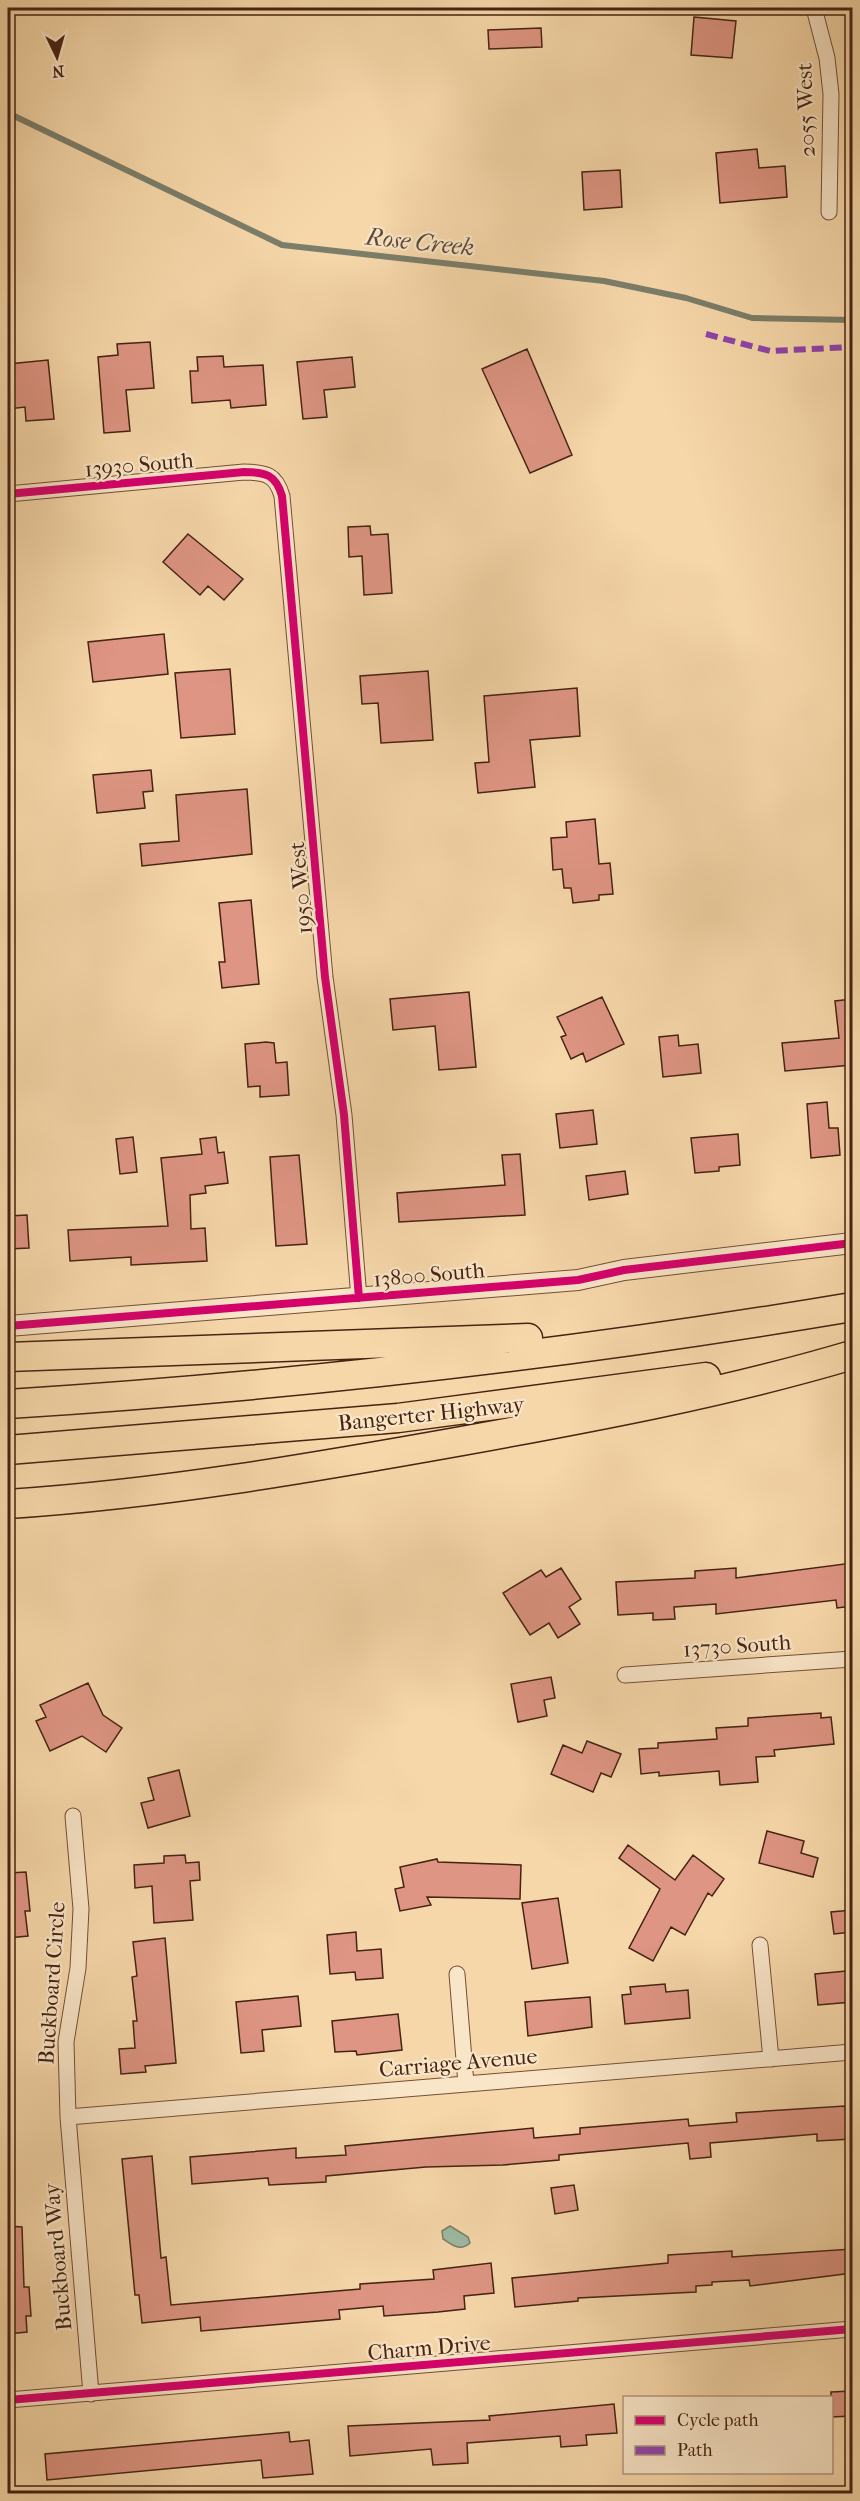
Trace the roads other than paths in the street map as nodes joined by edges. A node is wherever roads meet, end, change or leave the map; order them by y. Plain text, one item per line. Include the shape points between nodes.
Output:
1 (814, 8) edge
2 (829, 212) dead end
3 (273, 476) joint
4 (8, 494) edge
5 (852, 1243) edge
6 (359, 1298) junction
7 (852, 1307) edge
8 (764, 1322) junction
9 (8, 1326) edge
10 (852, 1354) edge
11 (8, 1357) edge
12 (8, 1404) edge
13 (8, 1450) edge
14 (8, 1504) edge
15 (852, 1659) edge
16 (625, 1676) dead end
17 (73, 1816) dead end
18 (760, 1946) dead end
19 (457, 1974) dead end
20 (852, 2052) edge
21 (771, 2059) junction
22 (466, 2084) junction
23 (68, 2117) junction
24 (852, 2329) edge
25 (91, 2394) junction
26 (8, 2400) edge

1 - 2 street, 2055 West via 827,58 831,94
3 - 4 street, 13930 South via 244,472
3 - 6 street, 1950 West via 279,482 282,496 325,977 344,1115
5 - 6 street, 13800 South via 624,1270 578,1280
6 - 9 street, 13800 South
7 - 8 highway, Bangerter Highway
8 - 11 highway via 572,1336
8 - 12 highway, Bangerter Highway via 348,1376
10 - 13 highway, Bangerter Highway via 619,1390 398,1418
10 - 14 highway via 661,1405 357,1461 196,1486
15 - 16 street, 13730 South
17 - 23 street, Buckboard Circle via 81,1909 78,1968 66,2042
18 - 21 street
19 - 22 street
20 - 21 street, Carriage Avenue
21 - 22 street, Carriage Avenue
22 - 23 street, Carriage Avenue
23 - 25 street, Buckboard Way
24 - 25 street, Charm Drive
25 - 26 street, Charm Drive

